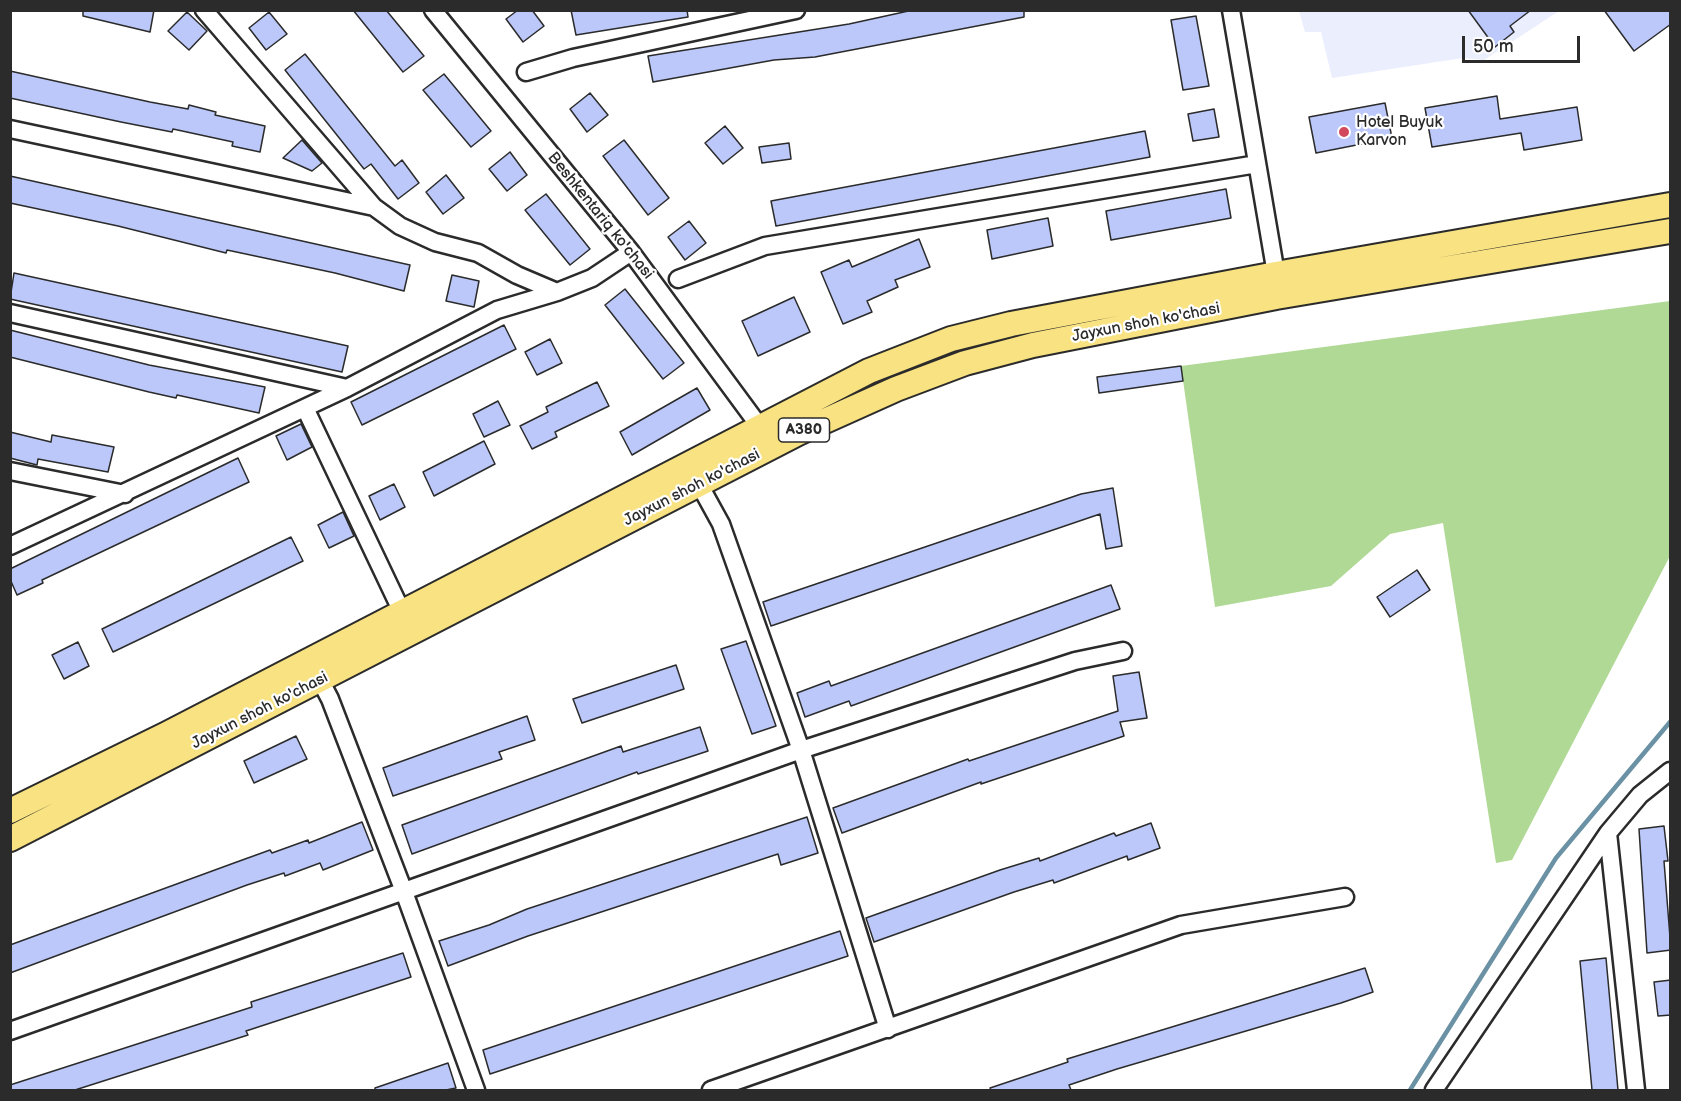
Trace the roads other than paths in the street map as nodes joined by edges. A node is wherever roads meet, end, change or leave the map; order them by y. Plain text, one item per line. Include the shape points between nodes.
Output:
1 (204, 10) edge
2 (433, 10) edge
3 (796, 10) edge
4 (1231, 10) edge
5 (526, 72) dead end
6 (10, 129) edge
7 (1257, 164) junction
8 (1671, 205) edge
9 (374, 207) junction
10 (1671, 231) edge
11 (631, 252) junction
12 (1276, 274) junction
13 (678, 279) dead end
14 (557, 292) junction
15 (10, 313) edge
16 (347, 388) junction
17 (305, 408) junction
18 (760, 427) junction
19 (10, 471) edge
20 (699, 484) junction
21 (125, 494) junction
22 (10, 546) edge
23 (402, 612) junction
24 (1123, 651) dead end
25 (320, 680) junction
26 (801, 750) junction
27 (1671, 771) edge
28 (10, 811) edge
29 (1608, 833) junction
30 (10, 839) edge
31 (403, 889) junction
32 (1345, 897) dead end
33 (888, 1029) junction
34 (10, 1031) edge
35 (476, 1090) edge
36 (711, 1090) edge
37 (1434, 1090) edge
38 (1636, 1090) edge

1 - 9 street
2 - 11 street, Beshkentariq ko'chasi
3 - 5 street via 573,58
4 - 7 street
6 - 9 street
7 - 12 street
7 - 13 street via 765,246
8 - 12 highway, Jayxun shoh ko'chasi / A380
9 - 14 street via 400,226 435,242 478,254
10 - 20 highway, Jayxun shoh ko'chasi / A380 via 1276,297 1033,345 965,363 896,389
11 - 14 street via 592,279
11 - 18 street, Beshkentariq ko'chasi
12 - 18 highway, Jayxun shoh ko'chasi / A380 via 951,339 869,371
14 - 16 street via 497,310
15 - 16 street
16 - 17 street
17 - 21 street
17 - 23 street
18 - 23 highway, Jayxun shoh ko'chasi / A380
19 - 21 street
20 - 25 highway, Jayxun shoh ko'chasi / A380
20 - 26 street via 721,524
21 - 22 street
23 - 28 highway, Jayxun shoh ko'chasi / A380
24 - 26 street via 1075,661
25 - 30 highway, Jayxun shoh ko'chasi / A380
25 - 31 street
26 - 31 street
26 - 33 street
27 - 29 street via 1640,795
29 - 37 street
29 - 38 street
31 - 34 street
31 - 35 street
32 - 33 street via 1181,925
33 - 36 street

